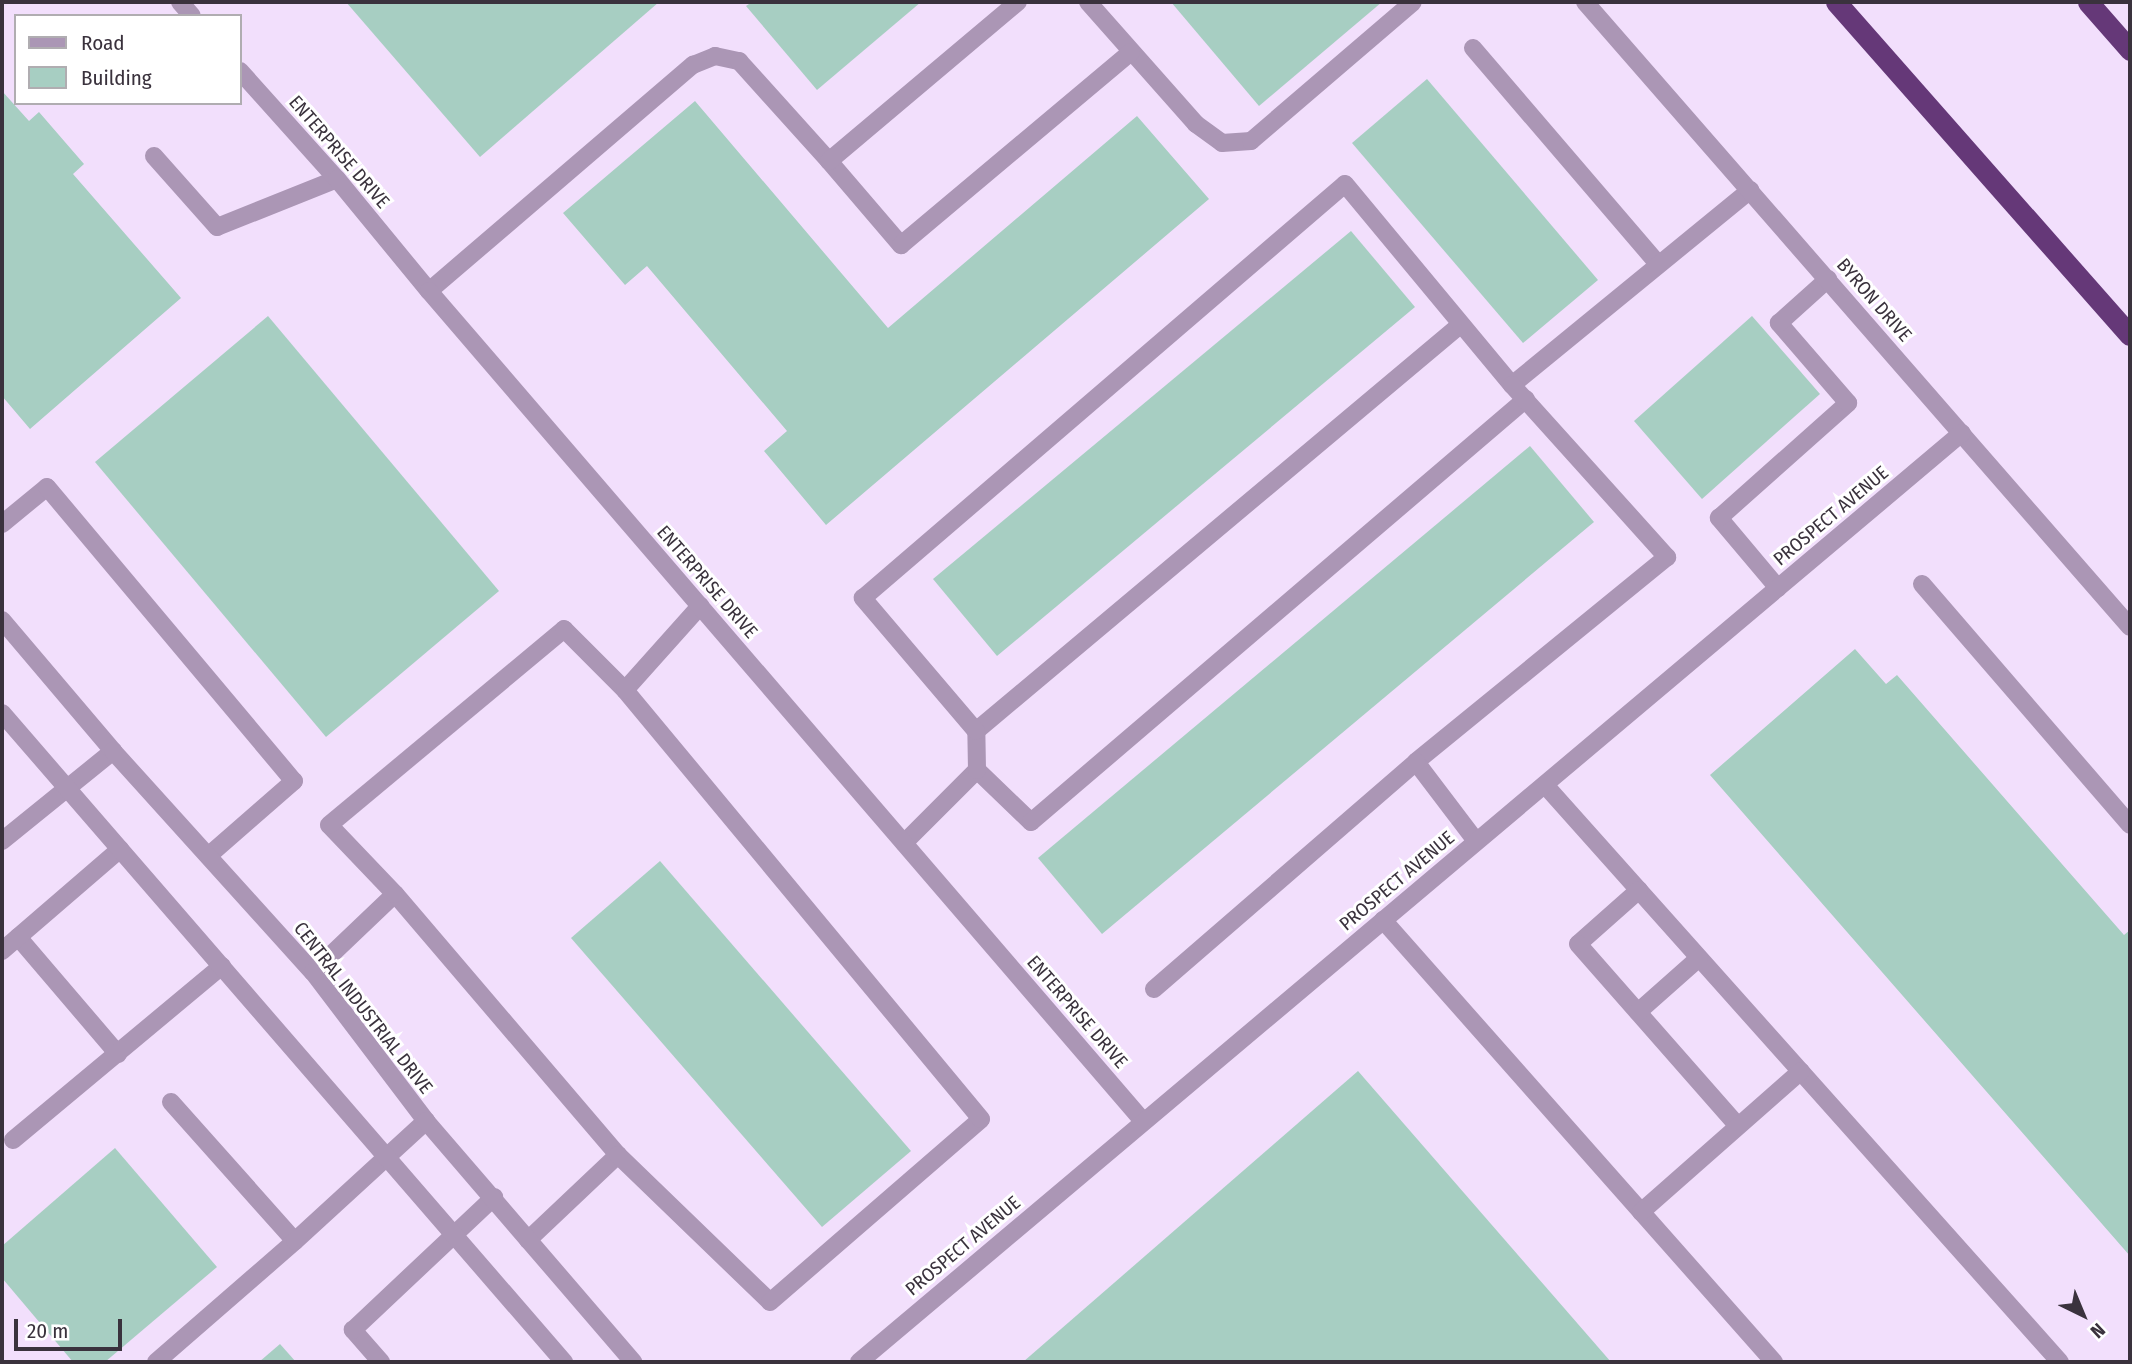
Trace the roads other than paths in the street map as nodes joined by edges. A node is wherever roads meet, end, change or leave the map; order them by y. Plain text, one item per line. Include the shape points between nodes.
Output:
1 (1018, 2) edge
2 (1088, 2) edge
3 (1413, 2) edge
4 (1585, 2) edge
5 (1836, 2) edge
6 (2088, 2) edge
7 (1473, 48) dead end
8 (2130, 50) edge
9 (1131, 52) junction
10 (242, 73) edge
11 (154, 156) dead end
12 (829, 161) junction
13 (337, 179) junction
14 (1750, 190) junction
15 (1657, 263) junction
16 (1828, 279) junction
17 (429, 291) junction
18 (1460, 325) junction
19 (2130, 335) edge
20 (1512, 385) junction
21 (1526, 399) junction
22 (1962, 433) junction
23 (2, 524) edge
24 (1922, 584) dead end
25 (1778, 588) junction
26 (700, 606) junction
27 (2, 620) edge
28 (2130, 627) edge
29 (625, 690) junction
30 (2, 713) edge
31 (976, 731) junction
32 (113, 751) junction
33 (1416, 762) junction
34 (977, 770) junction
35 (1545, 785) junction
36 (67, 788) junction
37 (2130, 825) edge
38 (2, 841) edge
39 (1476, 841) junction
40 (904, 843) junction
41 (120, 849) junction
42 (208, 856) junction
43 (1639, 890) junction
44 (395, 894) junction
45 (1383, 920) junction
46 (18, 937) junction
47 (2, 951) edge
48 (1699, 958) junction
49 (222, 966) junction
50 (313, 972) junction
51 (1154, 989) dead end
52 (1638, 1012) junction
53 (118, 1054) junction
54 (1801, 1071) junction
55 (171, 1102) dead end
56 (426, 1121) junction
57 (1143, 1121) junction
58 (1738, 1126) junction
59 (13, 1140) dead end
60 (618, 1155) junction
61 (387, 1157) junction
62 (494, 1197) junction
63 (1641, 1212) junction
64 (454, 1234) junction
65 (528, 1240) junction
66 (295, 1241) junction
67 (156, 1362) edge
68 (381, 1362) edge
69 (564, 1362) edge
70 (633, 1362) edge
71 (859, 1362) edge
72 (1774, 1362) edge
73 (2060, 1362) edge

1 - 12 street
2 - 9 street
3 - 9 street via 1251,141 1222,143 1196,124
4 - 14 street, BYRON DRIVE
5 - 19 highway
6 - 8 highway
7 - 15 street
9 - 12 street via 901,245
10 - 13 street, ENTERPRISE DRIVE
11 - 13 street via 217,227
12 - 17 street via 739,61 715,56 693,65
13 - 17 street, ENTERPRISE DRIVE
14 - 15 street
14 - 16 street, BYRON DRIVE
15 - 20 street
16 - 22 street, BYRON DRIVE
16 - 25 street via 1779,323 1848,403 1719,517
17 - 26 street, ENTERPRISE DRIVE
18 - 20 street
18 - 31 street
18 - 31 street via 1345,184 863,598
20 - 21 street
21 - 33 street via 1667,557
21 - 34 street via 1031,822
22 - 25 street, PROSPECT AVENUE
22 - 28 street, BYRON DRIVE
23 - 42 street via 47,487 294,781
24 - 37 street
25 - 35 street, PROSPECT AVENUE
26 - 29 street
26 - 40 street, ENTERPRISE DRIVE
27 - 32 street, CENTRAL INDUSTRIAL DRIVE
29 - 44 street via 564,629 329,825
29 - 60 street via 981,1119 770,1302
30 - 36 street
31 - 34 street
32 - 36 street
32 - 42 street, CENTRAL INDUSTRIAL DRIVE
33 - 39 street
33 - 51 street
34 - 40 street
35 - 39 street, PROSPECT AVENUE
35 - 43 street
36 - 38 street
36 - 41 street
39 - 45 street, PROSPECT AVENUE
40 - 57 street, ENTERPRISE DRIVE
41 - 46 street
41 - 49 street
42 - 50 street, CENTRAL INDUSTRIAL DRIVE
43 - 48 street
43 - 52 street via 1578,944
44 - 50 street
44 - 60 street
45 - 57 street, PROSPECT AVENUE
45 - 63 street
46 - 47 street
46 - 53 street
48 - 52 street
48 - 54 street
49 - 53 street
49 - 61 street
50 - 56 street, CENTRAL INDUSTRIAL DRIVE
52 - 58 street
53 - 59 street
54 - 58 street
54 - 73 street
55 - 66 street
56 - 61 street
56 - 62 street, CENTRAL INDUSTRIAL DRIVE
57 - 71 street, PROSPECT AVENUE
58 - 63 street
60 - 65 street
61 - 64 street
61 - 66 street
62 - 64 street
62 - 65 street, CENTRAL INDUSTRIAL DRIVE
63 - 72 street
64 - 68 street via 353,1329
64 - 69 street
65 - 70 street, CENTRAL INDUSTRIAL DRIVE
66 - 67 street

